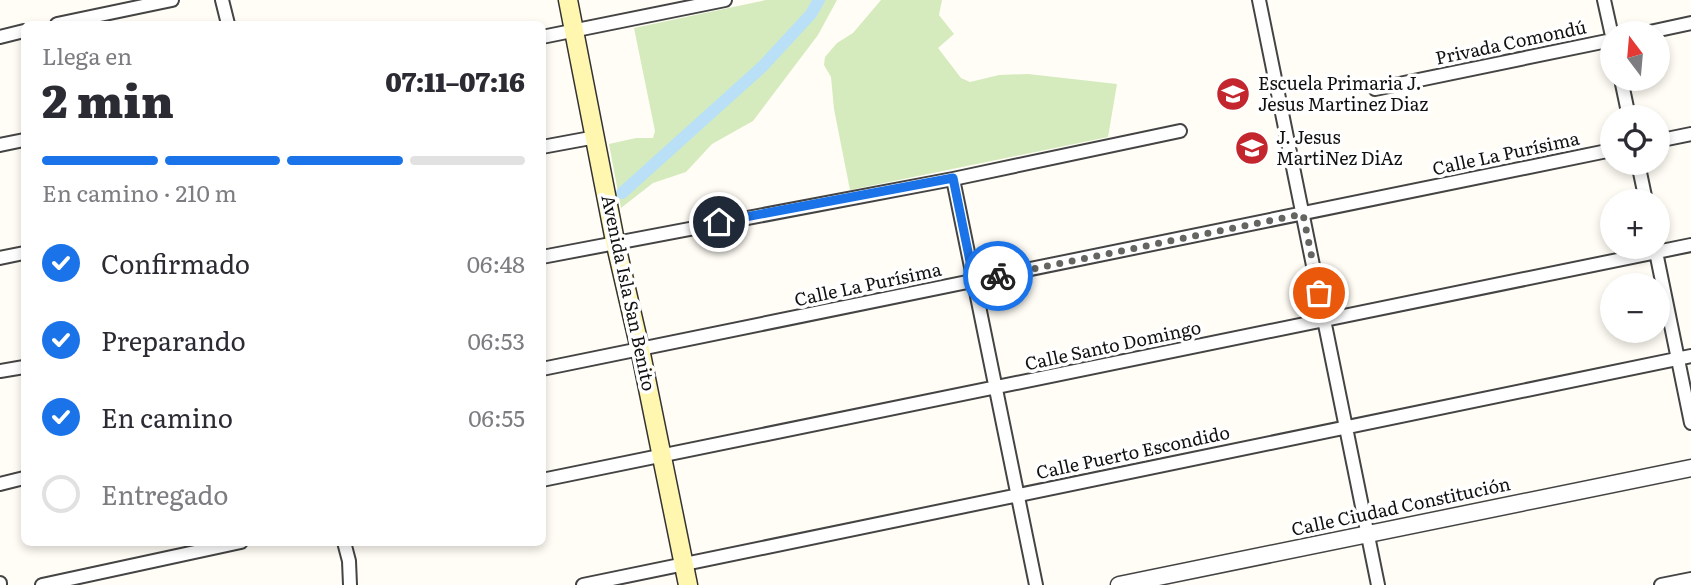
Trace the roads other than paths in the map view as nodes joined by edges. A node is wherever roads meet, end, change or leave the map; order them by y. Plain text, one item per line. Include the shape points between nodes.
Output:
1 (172, 0) edge
2 (222, 0) edge
3 (568, 0) edge
4 (725, 0) edge
5 (1261, 0) edge
6 (1604, 0) edge
7 (71, 21) edge
8 (227, 21) edge
9 (1608, 21) edge
10 (1691, 23) edge
11 (1670, 28) edge
12 (574, 31) junction
13 (21, 33) edge
14 (546, 36) edge
15 (0, 37) edge
16 (1600, 41) edge
17 (1376, 89) dead end
18 (1180, 131) dead end
19 (1691, 134) edge
20 (596, 137) junction
21 (1670, 138) edge
22 (21, 141) edge
23 (0, 145) edge
24 (546, 146) edge
25 (1600, 152) edge
26 (953, 178) junction
27 (1303, 214) junction
28 (615, 241) junction
29 (1691, 245) edge
30 (1670, 247) edge
31 (21, 254) edge
32 (546, 256) edge
33 (0, 258) edge
34 (1608, 259) edge
35 (1658, 259) edge
36 (974, 281) junction
37 (1324, 320) junction
38 (640, 349) junction
39 (1684, 357) edge
40 (21, 368) edge
41 (546, 368) edge
42 (0, 371) edge
43 (996, 388) junction
44 (1691, 423) edge
45 (1346, 427) junction
46 (662, 456) junction
47 (1691, 468) edge
48 (21, 479) edge
49 (546, 479) edge
50 (0, 484) edge
51 (1018, 496) junction
52 (1368, 533) junction
53 (223, 546) edge
54 (345, 546) edge
55 (684, 564) junction
56 (1691, 579) edge
57 (43, 585) edge
58 (350, 585) edge
59 (583, 585) edge
60 (688, 585) edge
61 (1036, 585) edge
62 (1119, 585) edge
63 (1378, 585) edge
64 (1661, 585) edge

1 - 7 street
2 - 8 street
3 - 12 main road, Avenida Isla San Benito
4 - 12 street
5 - 27 street
6 - 9 street
10 - 11 street
12 - 14 street
12 - 20 main road, Avenida Isla San Benito
13 - 15 street
16 - 17 street, Privada Comondú
18 - 26 street
19 - 21 street
20 - 24 street
20 - 28 main road, Avenida Isla San Benito
22 - 23 street
25 - 27 street, Calle La Purísima
26 - 28 street
26 - 36 street
27 - 36 street, Calle La Purísima
27 - 37 street
28 - 32 street
28 - 38 main road, Avenida Isla San Benito
29 - 30 street, Calle Santo Domingo
31 - 33 street
34 - 37 street, Calle Santo Domingo
35 - 39 street
36 - 38 street, Calle La Purísima
36 - 43 street
37 - 43 street, Calle Santo Domingo
37 - 45 street
38 - 41 street, Calle La Purísima
38 - 46 main road, Avenida Isla San Benito
39 - 44 street
39 - 45 street, Calle Puerto Escondido
40 - 42 street
43 - 46 street, Calle Santo Domingo
43 - 51 street
45 - 51 street, Calle Puerto Escondido
45 - 52 street
46 - 49 street, Calle Santo Domingo
46 - 55 main road, Avenida Isla San Benito
47 - 52 street, Calle Ciudad Constitución
48 - 50 street
51 - 55 street, Calle Puerto Escondido
51 - 61 street
52 - 62 street, Calle Ciudad Constitución
52 - 63 street
53 - 57 street
54 - 58 street
55 - 59 street, Calle Puerto Escondido
55 - 60 main road, Avenida Isla San Benito
56 - 64 street

